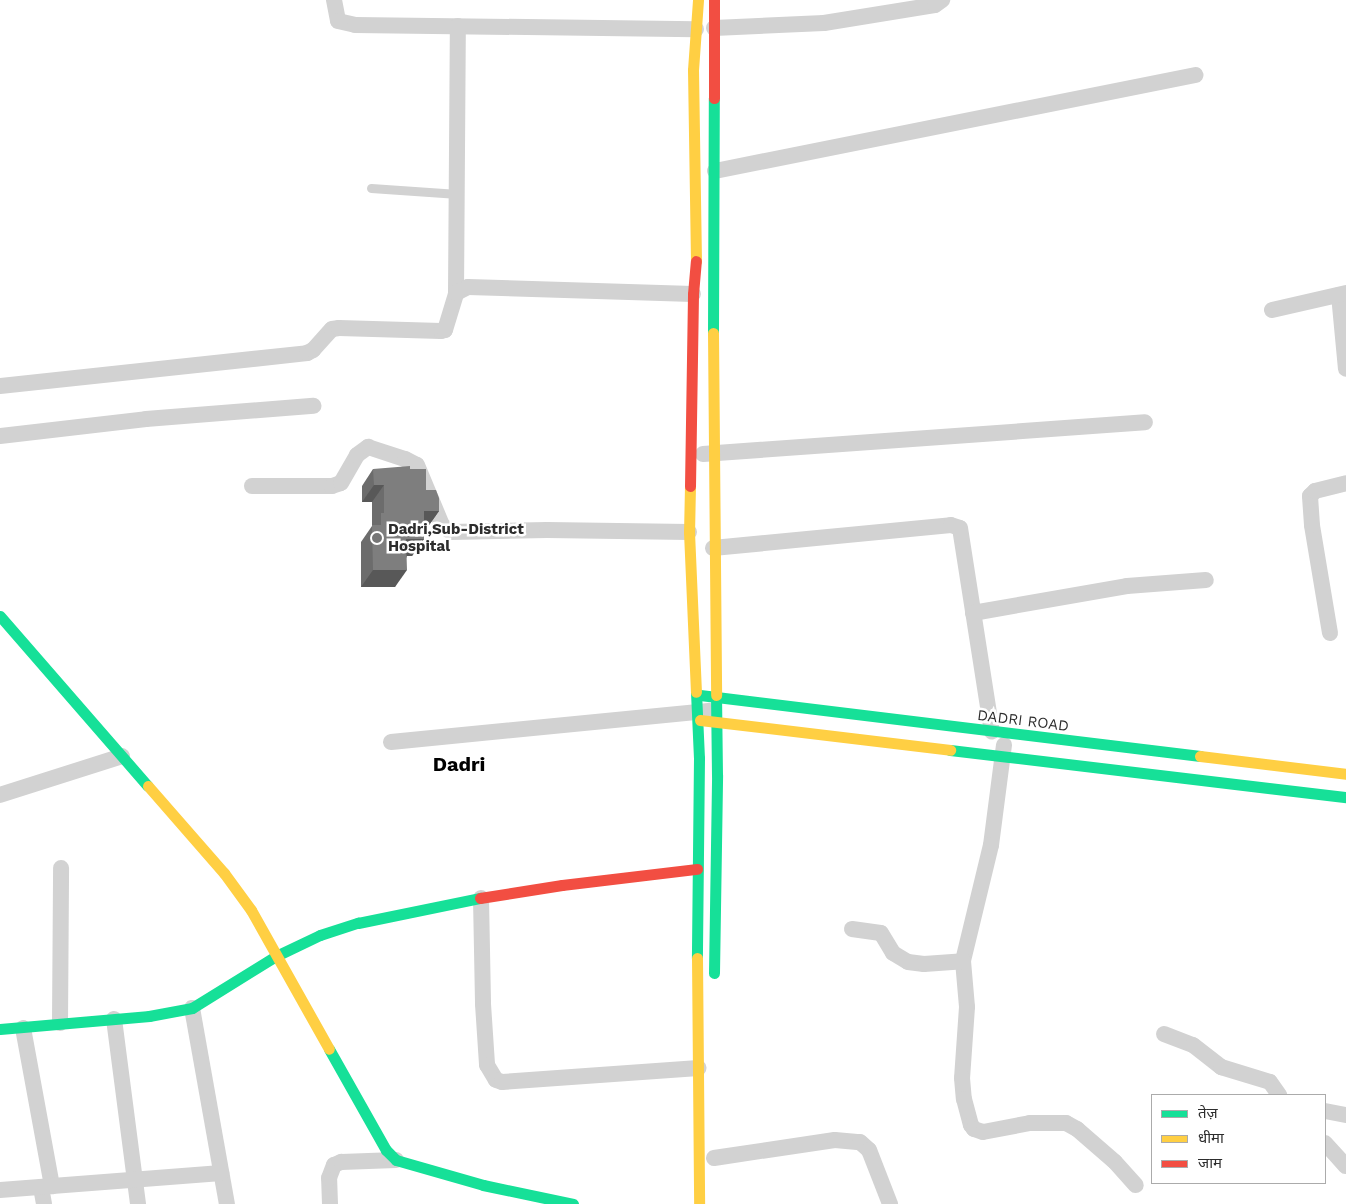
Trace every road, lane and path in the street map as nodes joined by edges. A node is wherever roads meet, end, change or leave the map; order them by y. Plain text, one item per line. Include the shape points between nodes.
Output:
1 (334, 0) edge
2 (698, 0) edge
3 (714, 0) edge
4 (942, 0) edge
5 (458, 26) junction
6 (714, 28) junction
7 (696, 29) junction
8 (1195, 75) dead end
9 (715, 171) junction
10 (371, 188) dead end
11 (458, 194) junction
12 (456, 293) junction
13 (693, 294) junction
14 (1343, 294) edge
15 (1272, 310) dead end
16 (1346, 369) edge
17 (0, 386) edge
18 (314, 406) dead end
19 (1145, 422) dead end
20 (0, 436) edge
21 (691, 454) junction
22 (715, 455) junction
23 (1346, 483) edge
24 (252, 486) dead end
25 (689, 532) junction
26 (714, 548) junction
27 (1206, 580) dead end
28 (973, 613) junction
29 (0, 616) edge
30 (1330, 633) dead end
31 (696, 694) junction
32 (716, 710) junction
33 (697, 716) junction
34 (998, 732) junction
35 (391, 742) dead end
36 (122, 756) junction
37 (1003, 756) junction
38 (1270, 765) junction
39 (1346, 774) edge
40 (1267, 788) junction
41 (0, 795) edge
42 (1346, 796) edge
43 (61, 868) dead end
44 (697, 870) junction
45 (481, 898) junction
46 (852, 930) dead end
47 (276, 956) junction
48 (963, 962) junction
49 (713, 981) dead end
50 (192, 1008) junction
51 (114, 1019) junction
52 (60, 1023) junction
53 (23, 1028) junction
54 (0, 1029) edge
55 (1164, 1034) dead end
56 (699, 1068) junction
57 (1278, 1094) edge
58 (1326, 1112) edge
59 (1346, 1115) edge
60 (1326, 1144) edge
61 (714, 1158) dead end
62 (396, 1160) junction
63 (1346, 1166) edge
64 (221, 1174) junction
65 (134, 1180) junction
66 (1136, 1184) dead end
67 (47, 1186) junction
68 (0, 1190) edge
69 (44, 1204) edge
70 (138, 1204) edge
71 (227, 1204) edge
72 (330, 1204) edge
73 (573, 1204) edge
74 (699, 1204) edge
75 (890, 1204) edge

1 - 5 street via 338,21 346,24
2 - 7 street
3 - 6 street
4 - 6 street via 934,5 824,23
5 - 7 street
5 - 11 street
6 - 9 street
7 - 13 street via 693,70 696,263
8 - 9 street
9 - 22 street
10 - 11 lane
11 - 12 street
12 - 13 street via 468,287
12 - 17 street via 445,330 441,331 339,328 332,329 307,354
13 - 21 street
14 - 15 street
14 - 16 street
18 - 20 street via 136,420
19 - 22 street
21 - 22 street
21 - 25 street
22 - 26 street
23 - 30 street via 1315,491 1310,496
24 - 25 street via 332,486 341,483 361,450 368,447 417,465 442,524 451,532
25 - 31 street
26 - 28 street via 956,525 962,532
26 - 32 street
27 - 28 street via 1127,586
28 - 34 street
29 - 36 street
31 - 32 street, DADRI ROAD
31 - 33 street
32 - 33 street
32 - 34 street, DADRI ROAD via 774,706
32 - 37 street, DADRI ROAD
32 - 49 street
33 - 35 street
33 - 44 street
34 - 37 street
34 - 38 street, DADRI ROAD
36 - 41 street
36 - 47 street via 224,873 252,910
37 - 40 street, DADRI ROAD
37 - 48 street via 991,845
38 - 39 street, DADRI ROAD
38 - 40 street
40 - 42 street, DADRI ROAD
43 - 52 street
44 - 45 street
44 - 56 street
45 - 47 street via 358,923 320,935
45 - 56 street via 487,1065 496,1080
46 - 48 street via 881,932 889,949 908,962
47 - 50 street
47 - 62 street via 378,1138
48 - 66 street via 967,1007 962,1078 964,1099 974,1129 983,1132 1030,1123 1066,1123 1077,1128
50 - 51 street
50 - 64 street
51 - 52 street
51 - 65 street
52 - 53 street
53 - 54 street
53 - 67 street
55 - 57 street via 1193,1045 1228,1070 1270,1082
56 - 74 street
58 - 59 street
60 - 63 street
61 - 75 street via 836,1140 860,1142 869,1150
62 - 72 street via 334,1165 329,1178
62 - 73 street via 483,1185
64 - 65 street
64 - 71 street
65 - 67 street
65 - 70 street
67 - 68 street
67 - 69 street

